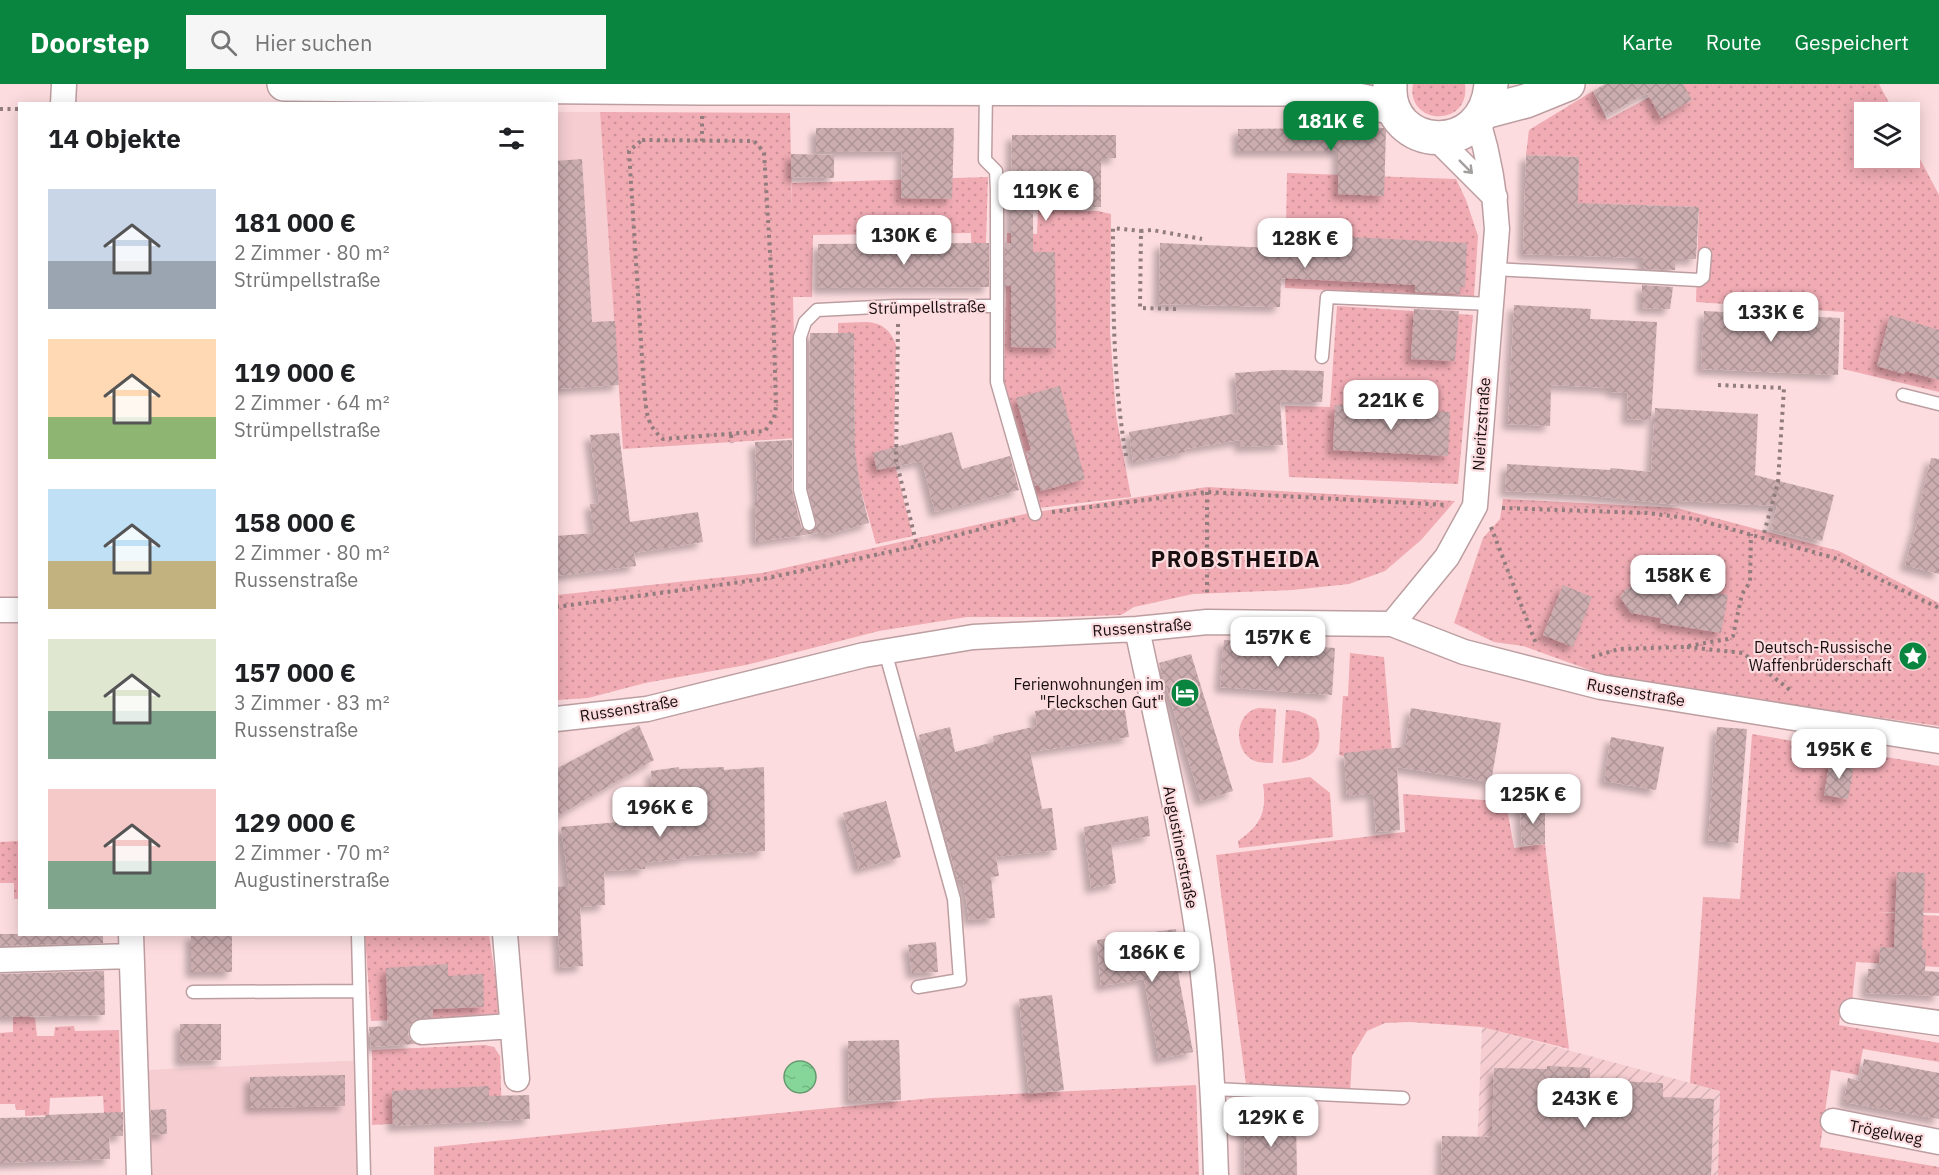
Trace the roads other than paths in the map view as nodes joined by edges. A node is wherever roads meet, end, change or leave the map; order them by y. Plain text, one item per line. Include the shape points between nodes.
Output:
1 (64, 84) edge
2 (284, 84) edge
3 (482, 85) edge
4 (1557, 85) edge
5 (1000, 87) edge
6 (1301, 87) edge
7 (1391, 96) edge
8 (63, 102) edge
9 (1484, 106) edge
10 (1436, 138) junction
11 (1495, 197) junction
12 (1705, 254) dead end
13 (1494, 269) junction
14 (1491, 304) junction
15 (996, 306) junction
16 (1322, 357) dead end
17 (1903, 394) dead end
18 (1939, 404) edge
19 (1035, 514) road end
20 (809, 524) dead end
21 (0, 610) edge
22 (18, 610) edge
23 (1392, 624) junction
24 (1137, 629) junction
25 (885, 651) junction
26 (558, 719) edge
27 (1939, 741) edge
28 (358, 936) edge
29 (505, 936) edge
30 (131, 945) edge
31 (0, 960) edge
32 (918, 987) dead end
33 (359, 991) junction
34 (193, 992) dead end
35 (1852, 1011) dead end
36 (1939, 1023) edge
37 (512, 1026) junction
38 (422, 1032) dead end
39 (517, 1079) dead end
40 (1214, 1089) junction
41 (1403, 1098) dead end
42 (1833, 1121) dead end
43 (1939, 1142) edge
44 (139, 1175) edge
45 (364, 1175) edge
46 (1216, 1175) edge

1 - 8 street
2 - 3 street
3 - 5 street
4 - 9 street via 1526,101
5 - 6 street
5 - 15 lane, Strümpellstraße via 985,160 996,171 998,190
6 - 7 street via 1363,101
7 - 10 street via 1401,120 1410,129
9 - 10 street via 1466,131
9 - 11 street, Nieritzstraße
10 -> 11 street
11 - 13 street, Nieritzstraße
12 - 13 lane via 1704,277 1699,280
13 - 14 street, Nieritzstraße
14 - 16 lane via 1327,297
14 - 23 street, Nieritzstraße via 1475,506 1447,557
15 - 19 lane via 997,382
15 - 20 lane, Strümpellstraße via 817,310 805,322 800,337 800,490
17 - 18 lane
21 - 22 street
23 - 24 street, Russenstraße via 1207,622
23 - 27 street, Russenstraße via 1464,652 1601,687
24 - 25 street, Russenstraße via 973,637
24 - 40 street, Augustinerstraße via 1186,868 1202,964
25 - 26 street, Russenstraße via 647,709
25 - 32 lane via 954,899 960,980
28 - 33 lane
29 - 37 street
30 - 31 street
30 - 44 street
33 - 34 lane
33 - 45 lane
35 - 36 street
37 - 38 street
37 - 39 street
40 - 41 lane
40 - 46 street, Augustinerstraße
42 - 43 street, Trögelweg

